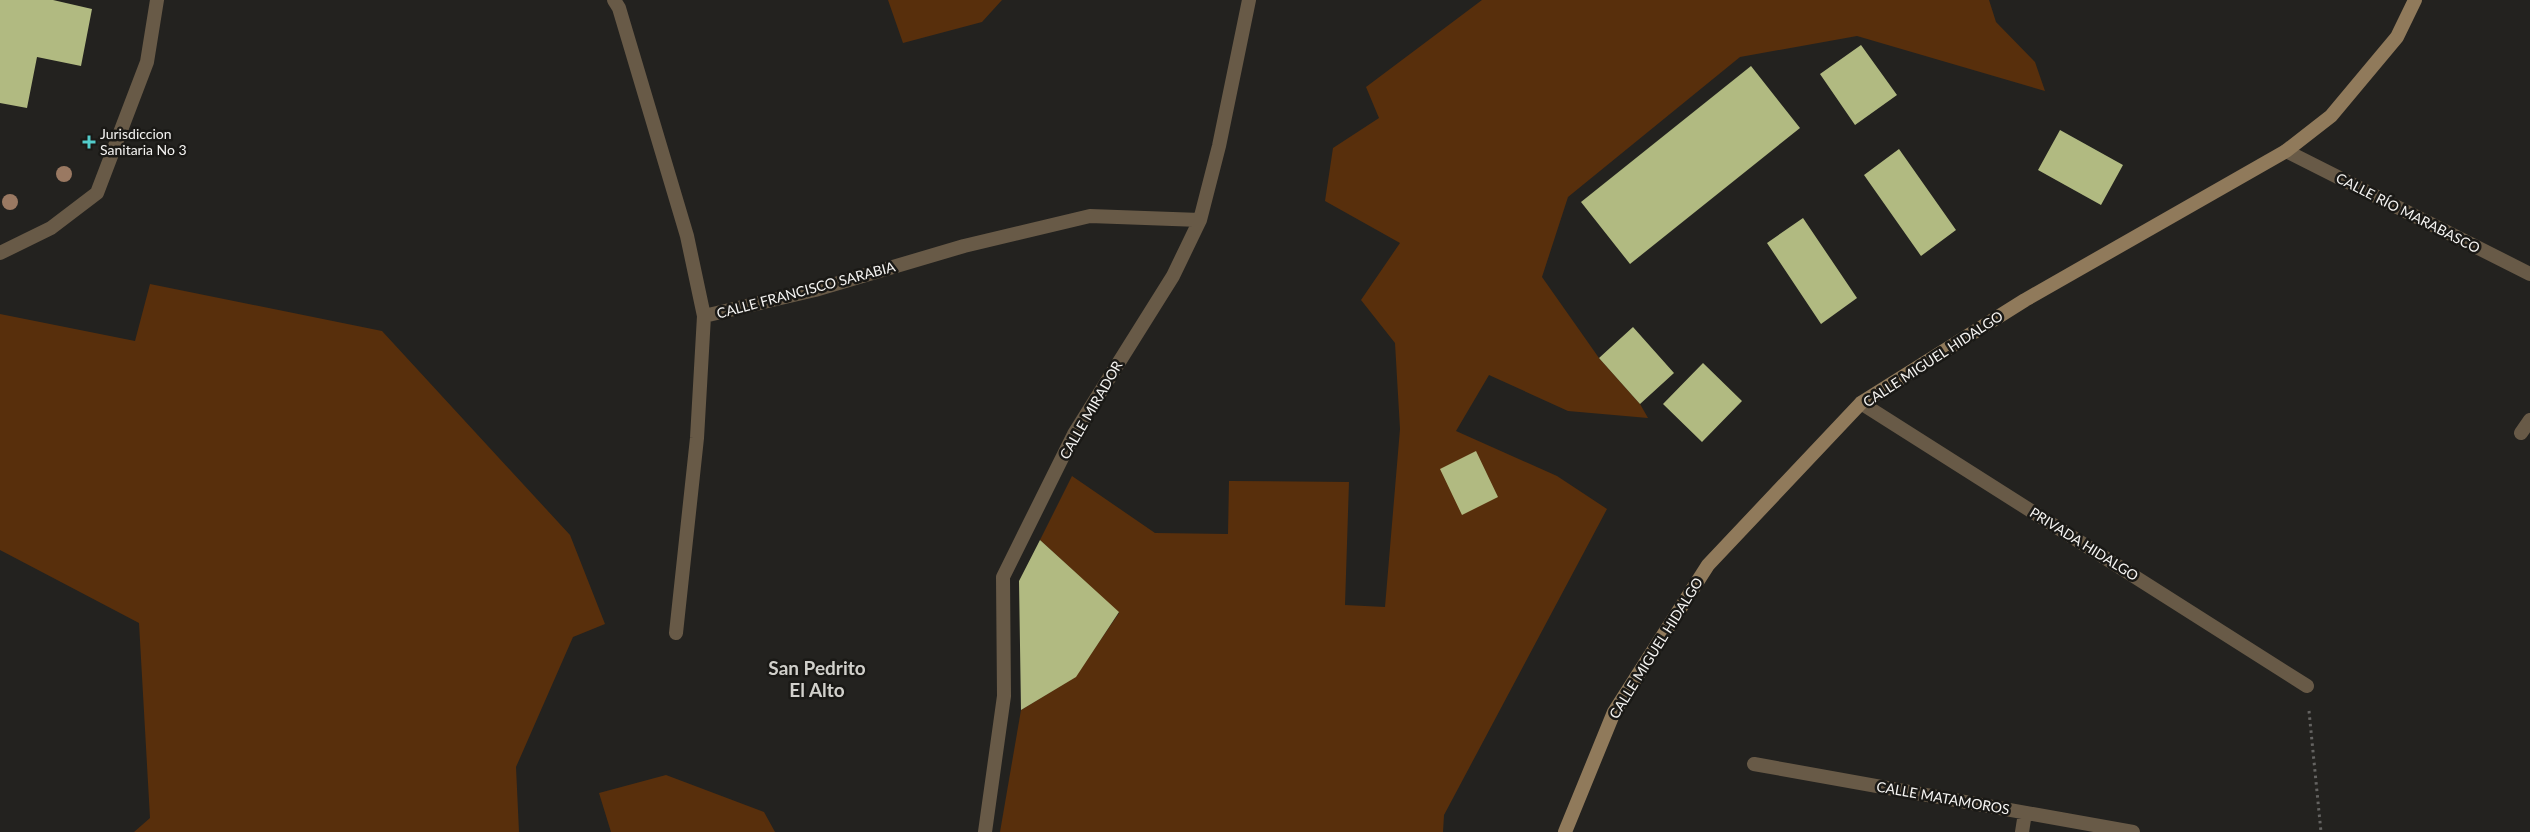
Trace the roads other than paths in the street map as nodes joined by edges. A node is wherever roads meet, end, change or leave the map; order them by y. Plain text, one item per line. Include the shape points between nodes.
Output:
1 (157, 0) edge
2 (614, 0) edge
3 (1249, 0) edge
4 (2415, 0) edge
5 (2286, 151) junction
6 (1200, 220) junction
7 (0, 253) edge
8 (2530, 274) edge
9 (704, 316) junction
10 (1861, 403) junction
11 (2530, 420) edge
12 (2521, 433) dead end
13 (676, 633) dead end
14 (2307, 686) road end
15 (1754, 764) dead end
16 (2025, 813) junction
17 (985, 832) edge
18 (1565, 832) edge
19 (2022, 832) edge
20 (2133, 832) edge

1 - 7 street via 147,62 97,194 51,228
2 - 9 street, CALLE FRANCISCO SARABIA via 686,236
3 - 6 street, CALLE MIRADOR
4 - 5 main road, CALLE MIGUEL HIDALGO via 2397,37 2331,116
5 - 8 street, CALLE RÍO MARABASCO
5 - 10 main road, CALLE MIGUEL HIDALGO via 2025,300
6 - 9 street, CALLE FRANCISCO SARABIA via 1090,216 964,246 814,290
6 - 17 street, CALLE MIRADOR via 1173,276 1074,434 1003,577 1004,696
9 - 13 street via 697,438
10 - 14 street, PRIVADA HIDALGO
10 - 18 main road, CALLE MIGUEL HIDALGO via 1708,565 1614,712
11 - 12 street
15 - 16 street, CALLE MATAMOROS
16 - 19 street
16 - 20 street, CALLE MATAMOROS

